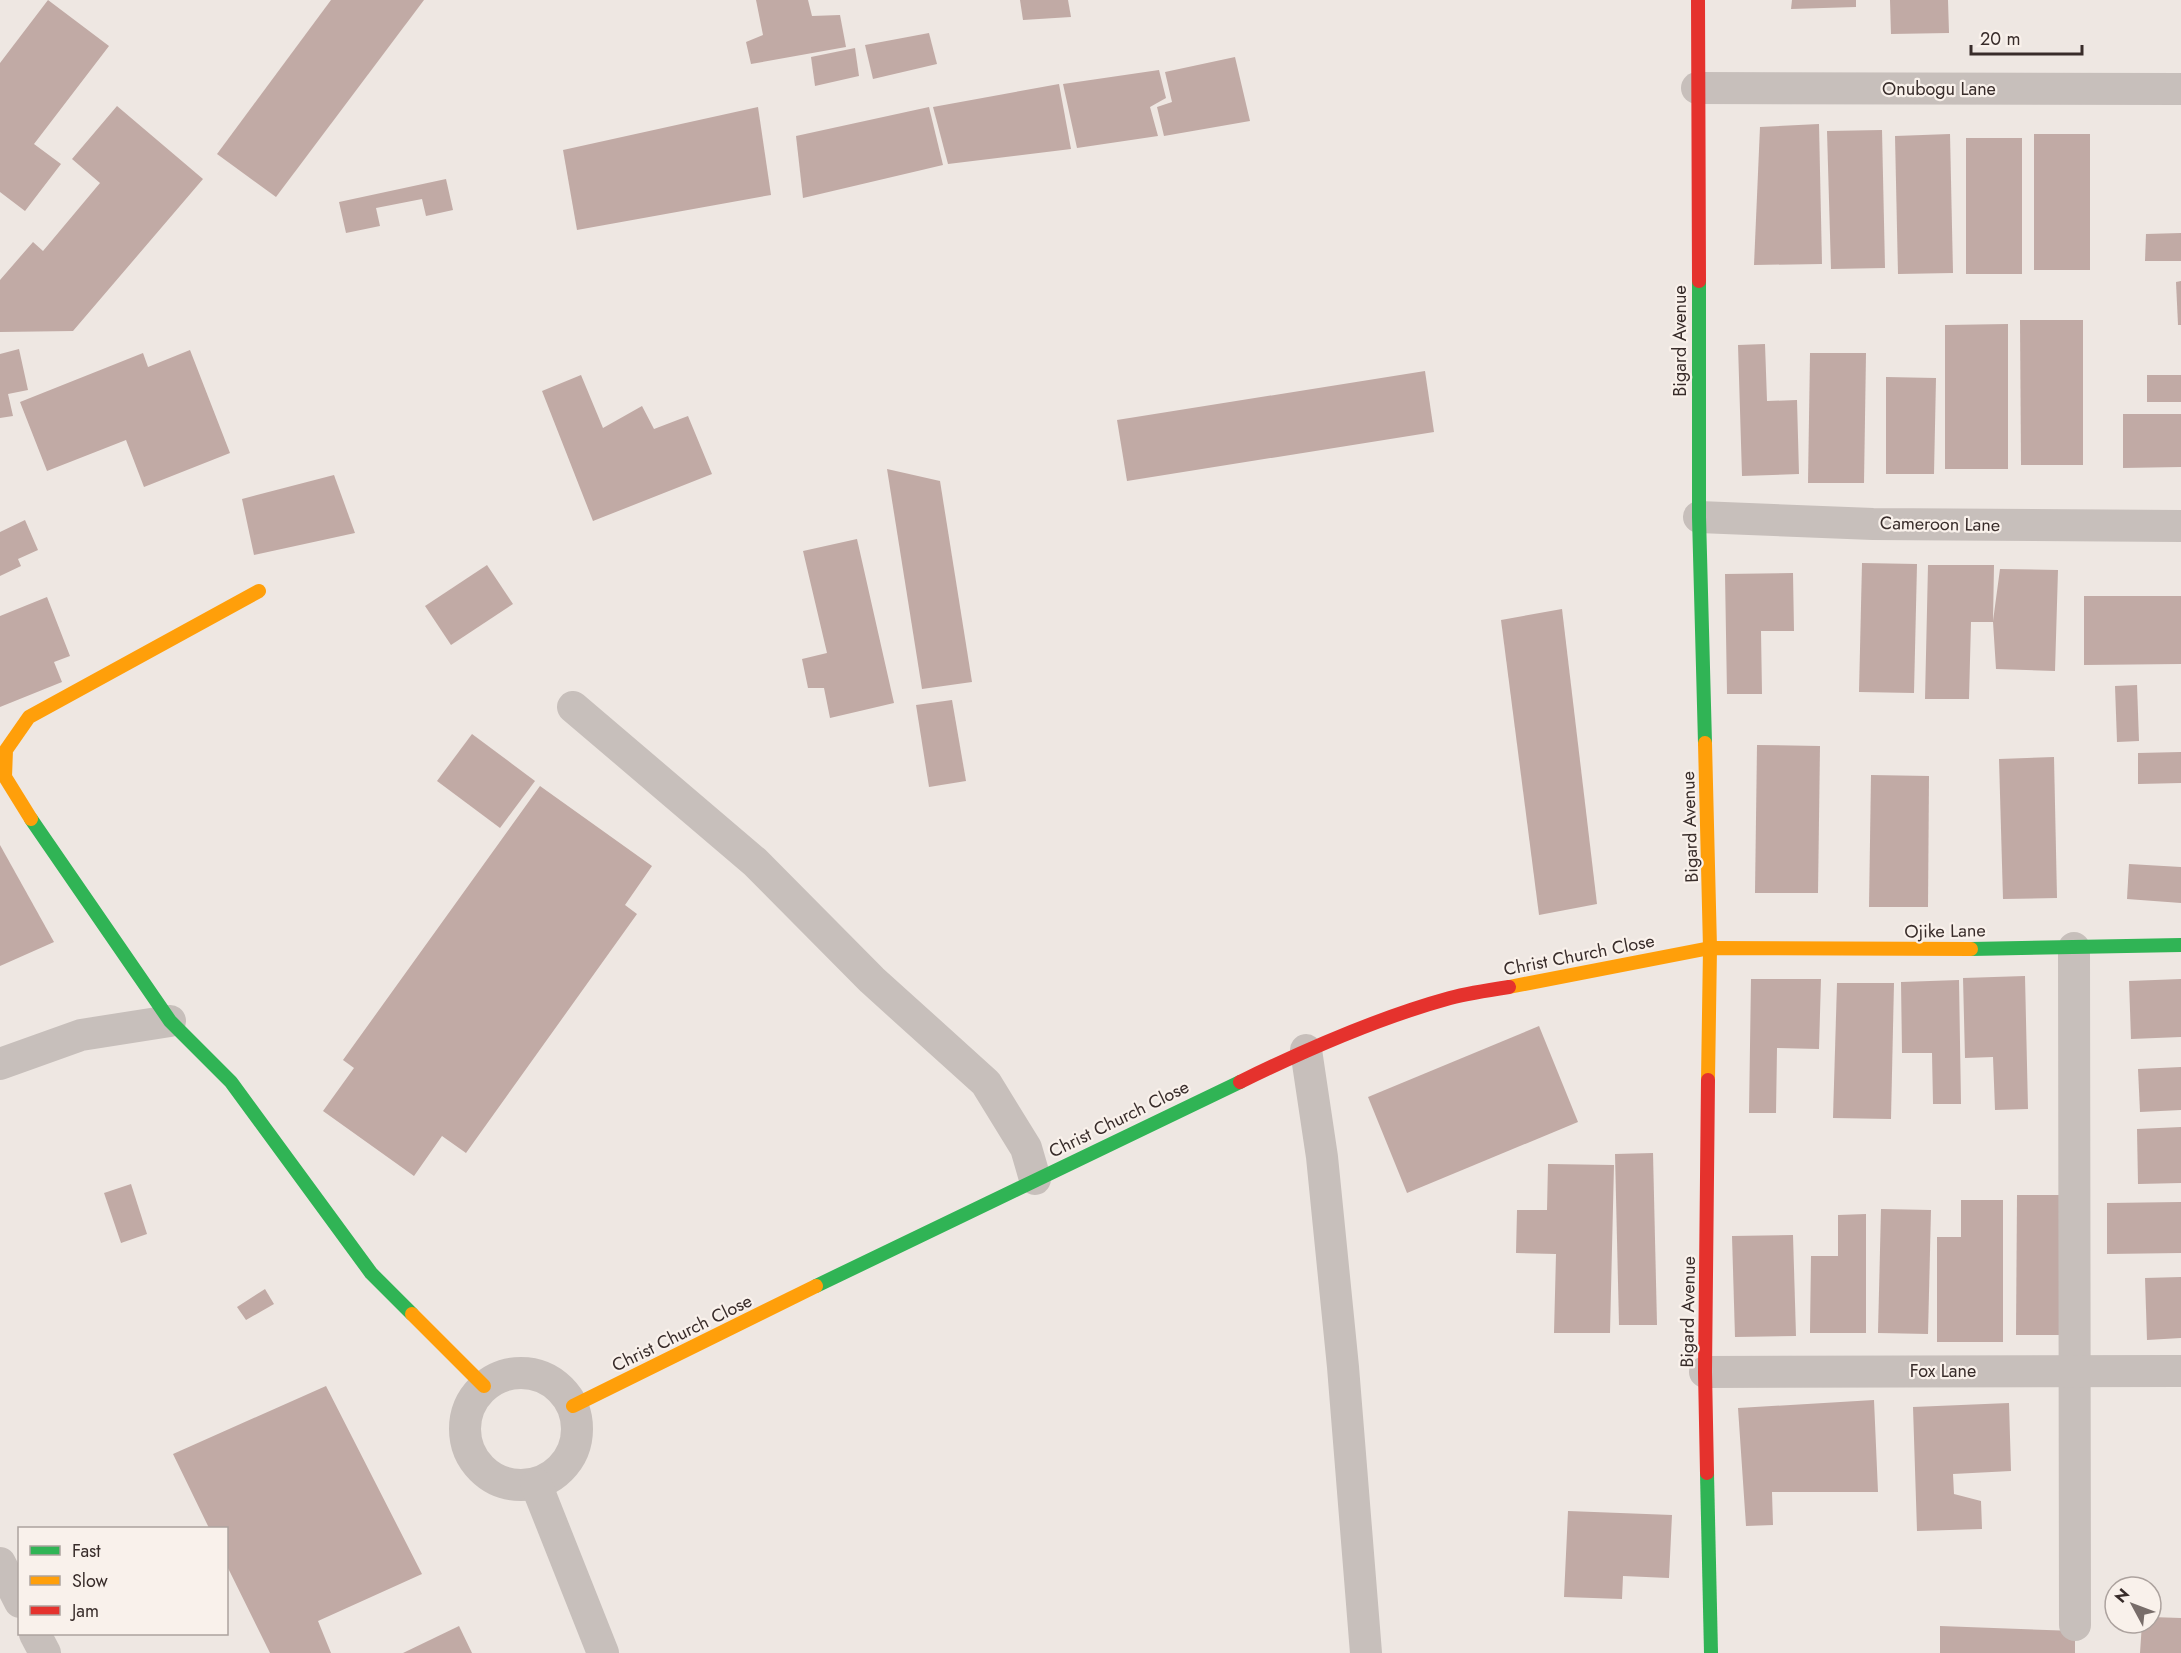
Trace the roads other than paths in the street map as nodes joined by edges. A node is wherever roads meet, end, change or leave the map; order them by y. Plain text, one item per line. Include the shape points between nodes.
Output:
1 (1698, 0) edge
2 (1697, 88) junction
3 (2181, 89) edge
4 (1699, 517) junction
5 (2181, 526) edge
6 (259, 591) dead end
7 (573, 707) dead end
8 (2181, 945) edge
9 (1710, 948) junction
10 (2074, 948) junction
11 (170, 1021) junction
12 (1306, 1050) junction
13 (0, 1064) edge
14 (1035, 1179) junction
15 (2074, 1371) junction
16 (2181, 1371) edge
17 (1705, 1372) junction
18 (484, 1386) junction
19 (573, 1406) junction
20 (536, 1484) junction
21 (0, 1563) edge
22 (18, 1598) edge
23 (2075, 1625) dead end
24 (36, 1635) edge
25 (45, 1653) edge
26 (603, 1653) edge
27 (1366, 1653) edge
28 (1711, 1653) edge

1 - 2 street, Bigard Avenue
2 - 3 street, Onubogu Lane
2 - 4 street, Bigard Avenue
4 - 5 street, Cameroon Lane via 1873,524
4 - 9 street, Bigard Avenue
6 - 11 street via 29,717 6,750 5,777 10,786
7 - 14 street via 755,862 872,980 986,1083 1026,1148
8 - 10 street, Ojike Lane
9 - 10 street, Ojike Lane
9 - 12 street, Christ Church Close via 1450,998
9 - 17 street, Bigard Avenue
10 - 15 street
11 - 13 street via 81,1035
11 - 18 street via 231,1082 371,1273
12 - 14 street, Christ Church Close
12 - 27 street via 1322,1157 1343,1367
14 - 19 street, Christ Church Close
15 - 16 street, Fox Lane
15 - 17 street, Fox Lane
15 - 23 street
17 - 28 street, Bigard Avenue
18 - 19 street via 518,1372 536,1374 566,1394
18 - 20 street via 465,1419 464,1438 470,1456 482,1472 498,1482
19 - 20 street via 578,1429 575,1447 554,1476
20 - 26 street
21 - 22 street
24 - 25 street

